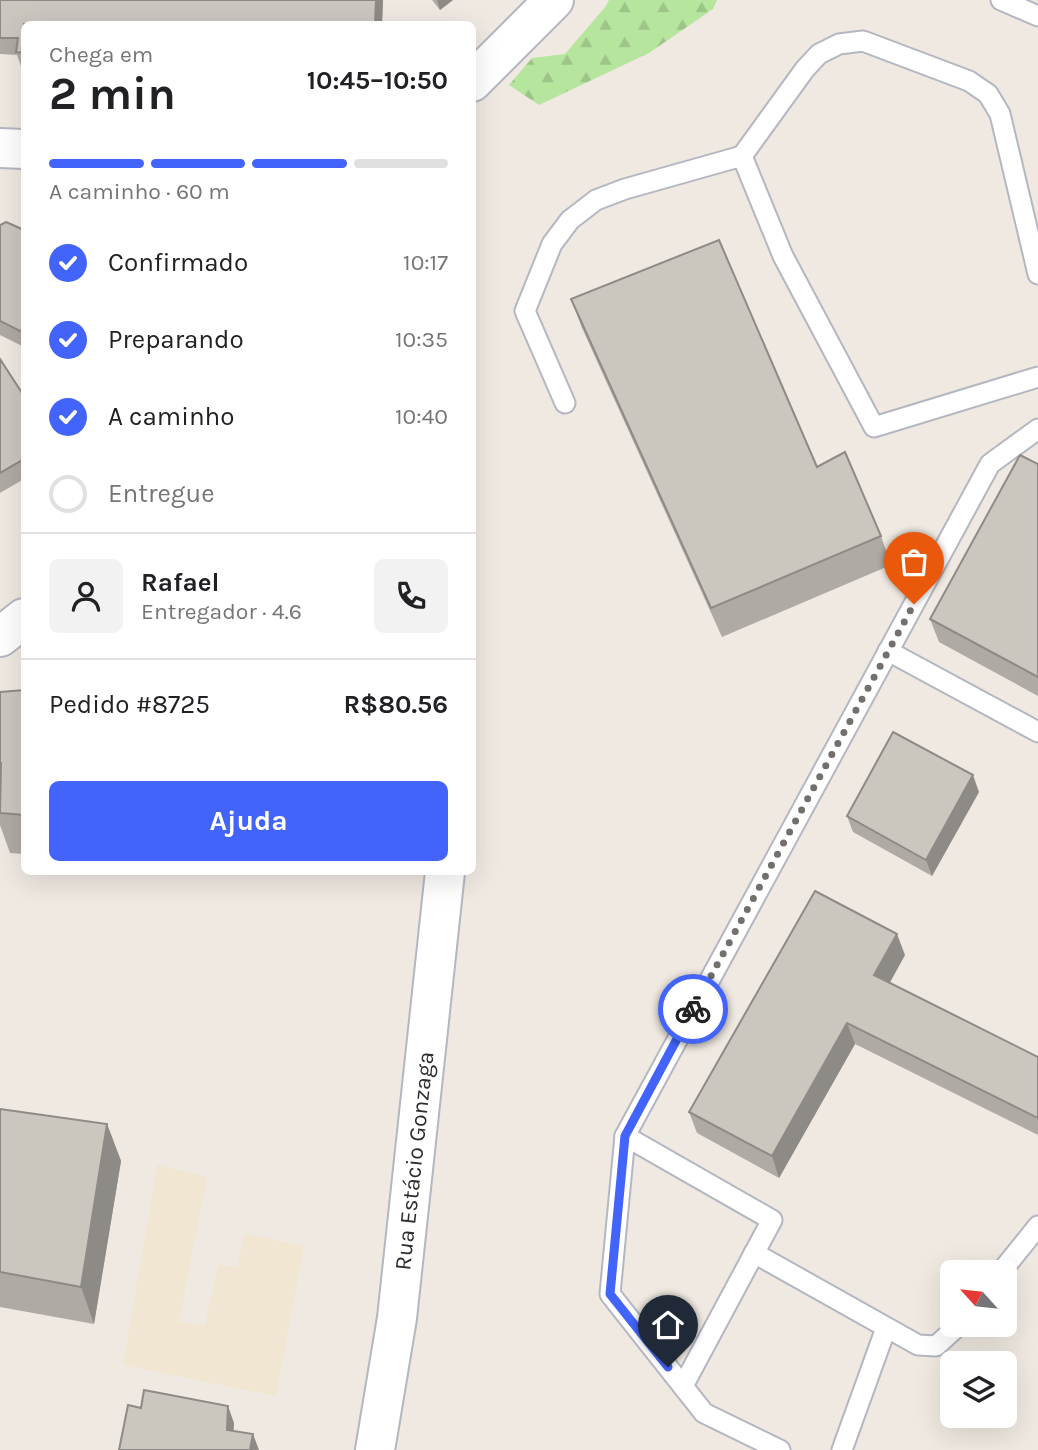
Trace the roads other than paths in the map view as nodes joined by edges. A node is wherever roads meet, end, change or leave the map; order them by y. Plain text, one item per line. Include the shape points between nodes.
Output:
1 (554, 0) edge
2 (1001, 0) edge
3 (1031, 8) edge
4 (476, 78) edge
5 (741, 156) junction
6 (1038, 274) edge
7 (1038, 377) edge
8 (565, 403) dead end
9 (1038, 429) edge
10 (21, 620) edge
11 (0, 637) edge
12 (888, 651) junction
13 (1038, 732) edge
14 (445, 875) edge
15 (625, 1136) junction
16 (1038, 1226) edge
17 (754, 1253) junction
18 (1011, 1260) edge
19 (886, 1328) junction
20 (948, 1337) edge
21 (683, 1386) junction
22 (375, 1450) edge
23 (780, 1450) edge
24 (842, 1450) edge

1 - 4 street
2 - 3 lane
5 - 6 lane via 805,69 819,54 839,44 863,41 969,81 988,94 1000,114
5 - 7 lane via 783,256 873,427
5 - 8 lane via 596,200 570,220 552,244 525,311
9 - 12 lane via 990,464
10 - 11 street
12 - 13 lane
12 - 15 lane
14 - 22 street, Rua Estácio Gonzaga via 397,1318
15 - 17 lane via 772,1220
15 - 21 lane via 610,1294
16 - 18 lane
17 - 19 lane
17 - 21 lane
19 - 20 lane via 918,1345 936,1346
19 - 24 lane
21 - 23 lane via 704,1413

